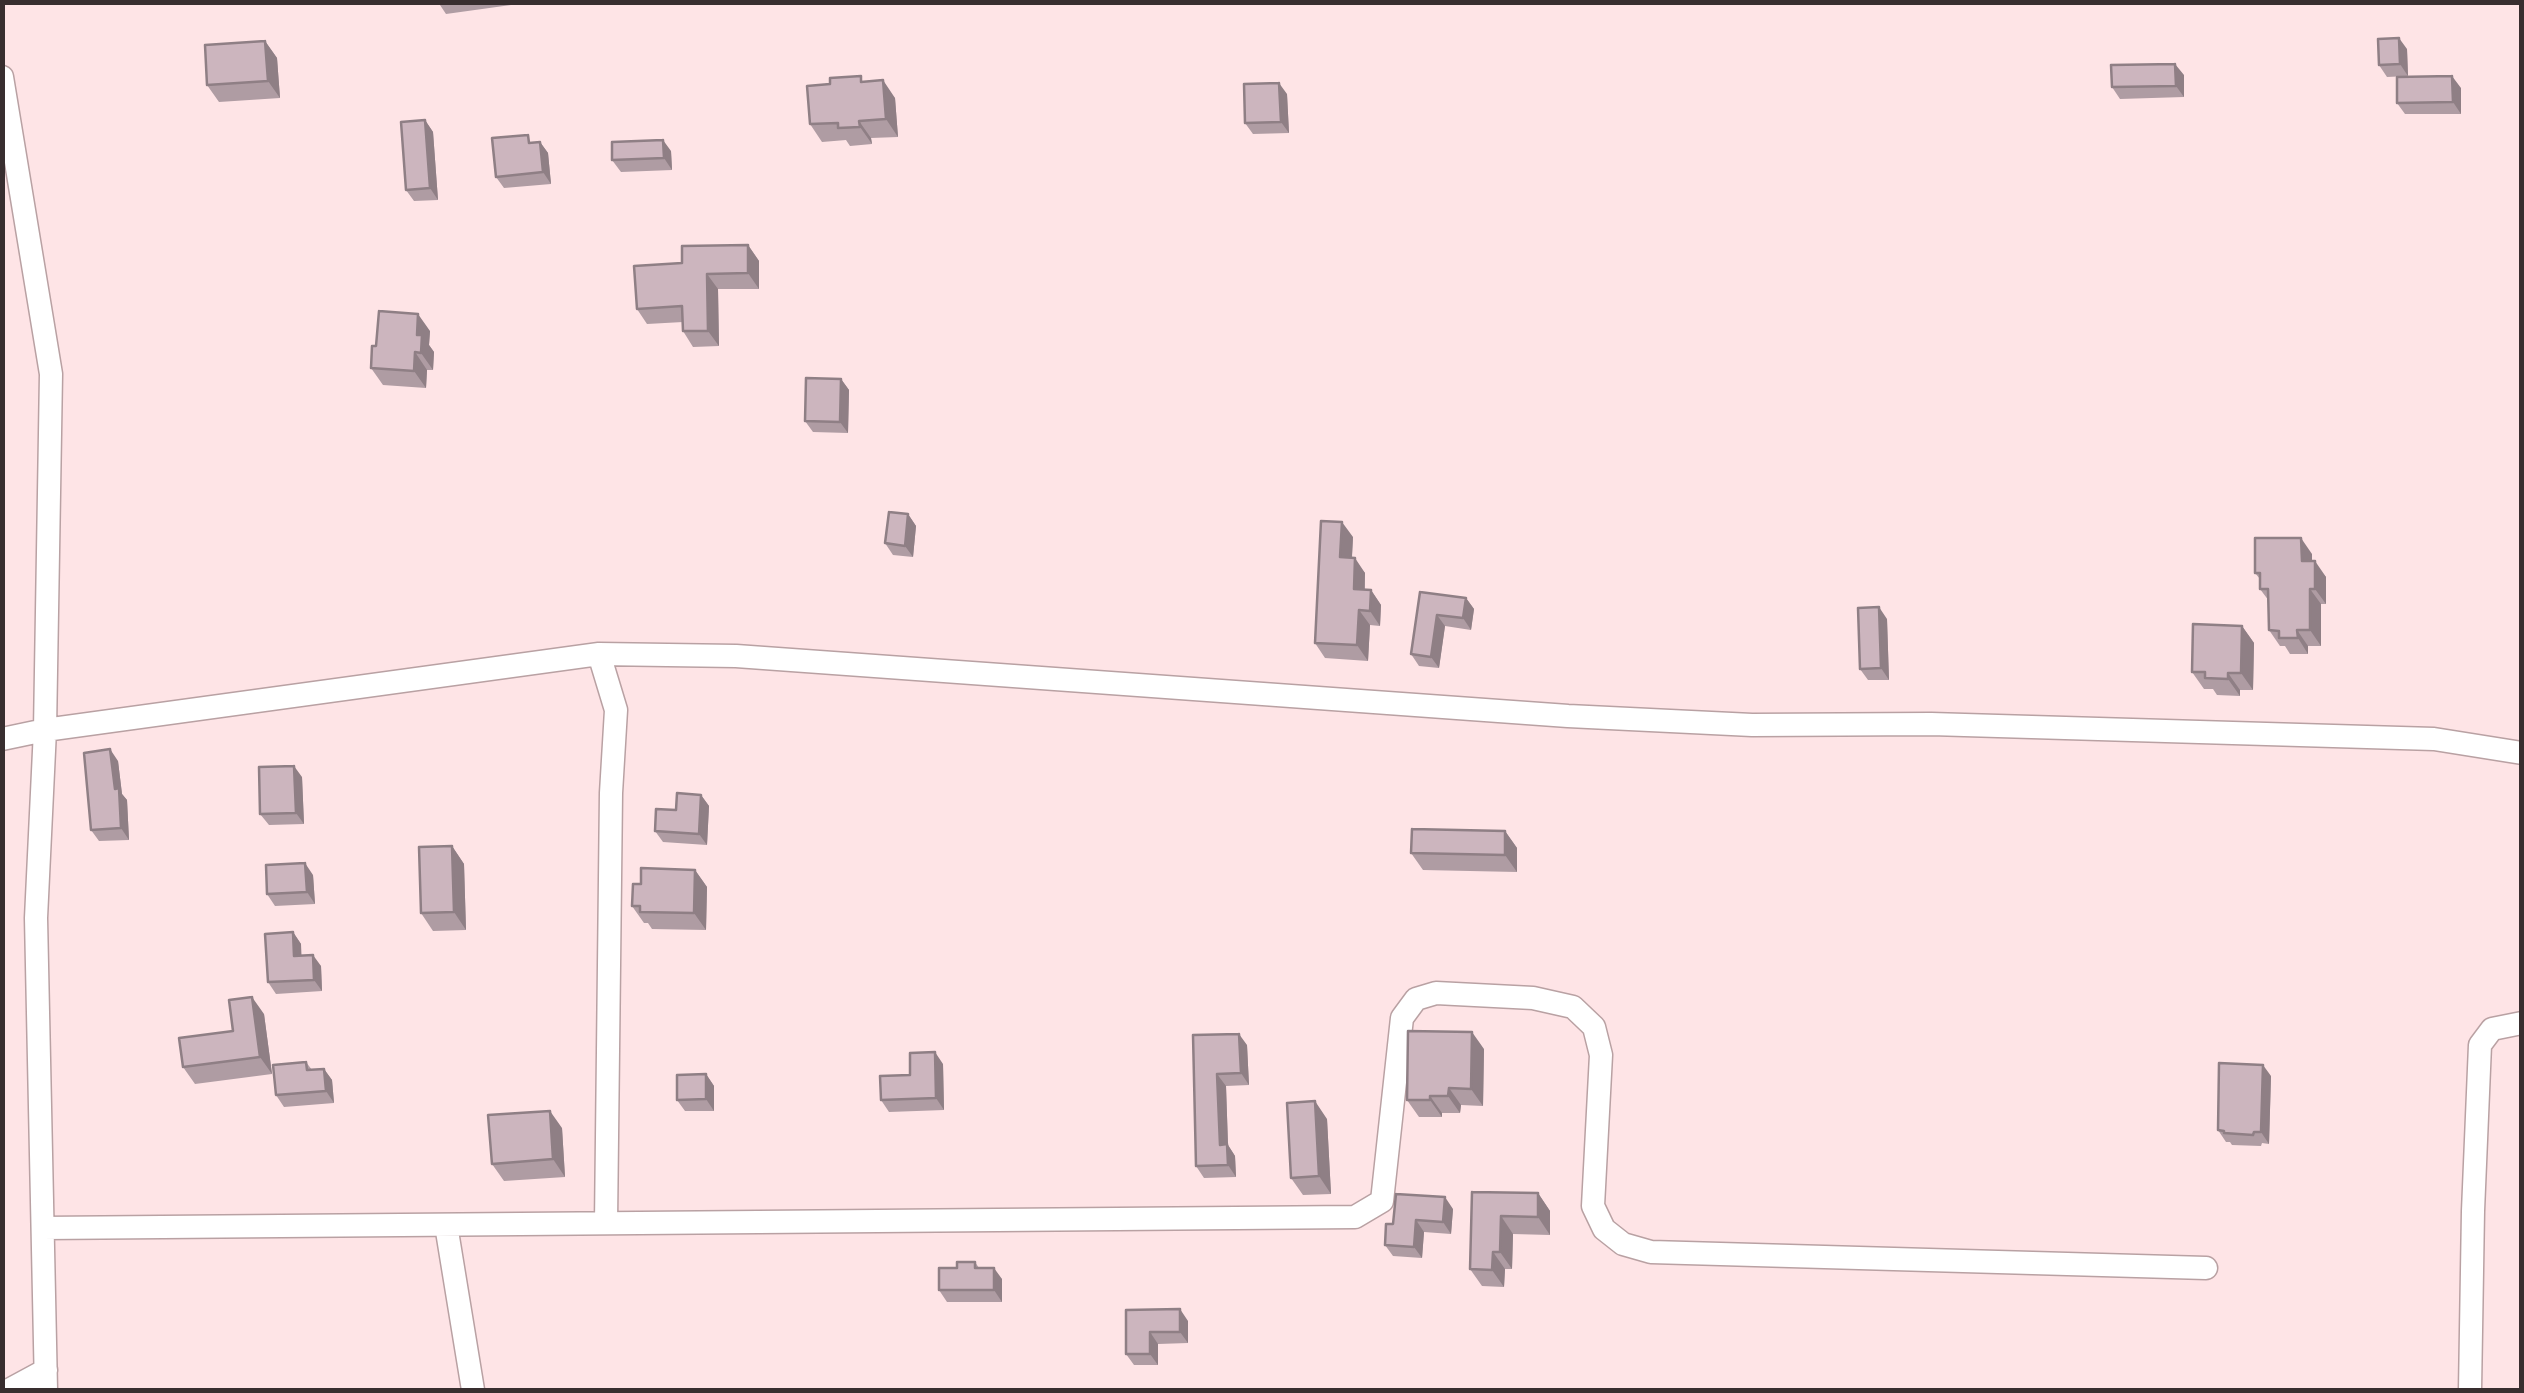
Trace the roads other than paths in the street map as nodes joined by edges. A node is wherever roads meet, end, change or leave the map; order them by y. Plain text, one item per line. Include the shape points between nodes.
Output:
1 (2, 77) edge
2 (599, 654) junction
3 (45, 730) junction
4 (2, 739) edge
5 (2522, 753) edge
6 (2522, 1023) edge
7 (606, 1224) junction
8 (446, 1225) junction
9 (43, 1228) junction
10 (2206, 1268) dead end
11 (46, 1380) edge
12 (8, 1390) edge
13 (473, 1390) edge
14 (2470, 1390) edge

1 - 3 street via 51,374
2 - 3 street
2 - 5 street via 736,656 1568,716 2434,739
2 - 7 street via 616,710
3 - 4 street
3 - 9 street via 36,918
6 - 14 street via 2492,1029 2480,1045
7 - 8 street
7 - 10 street via 1355,1217 1382,1201 1402,1018 1416,999 1436,993 1533,998 1573,1007 1594,1027 1601,1055 1593,1206 1604,1229 1622,1244 1651,1252
8 - 9 street
8 - 13 street
9 - 11 street
11 - 12 street

